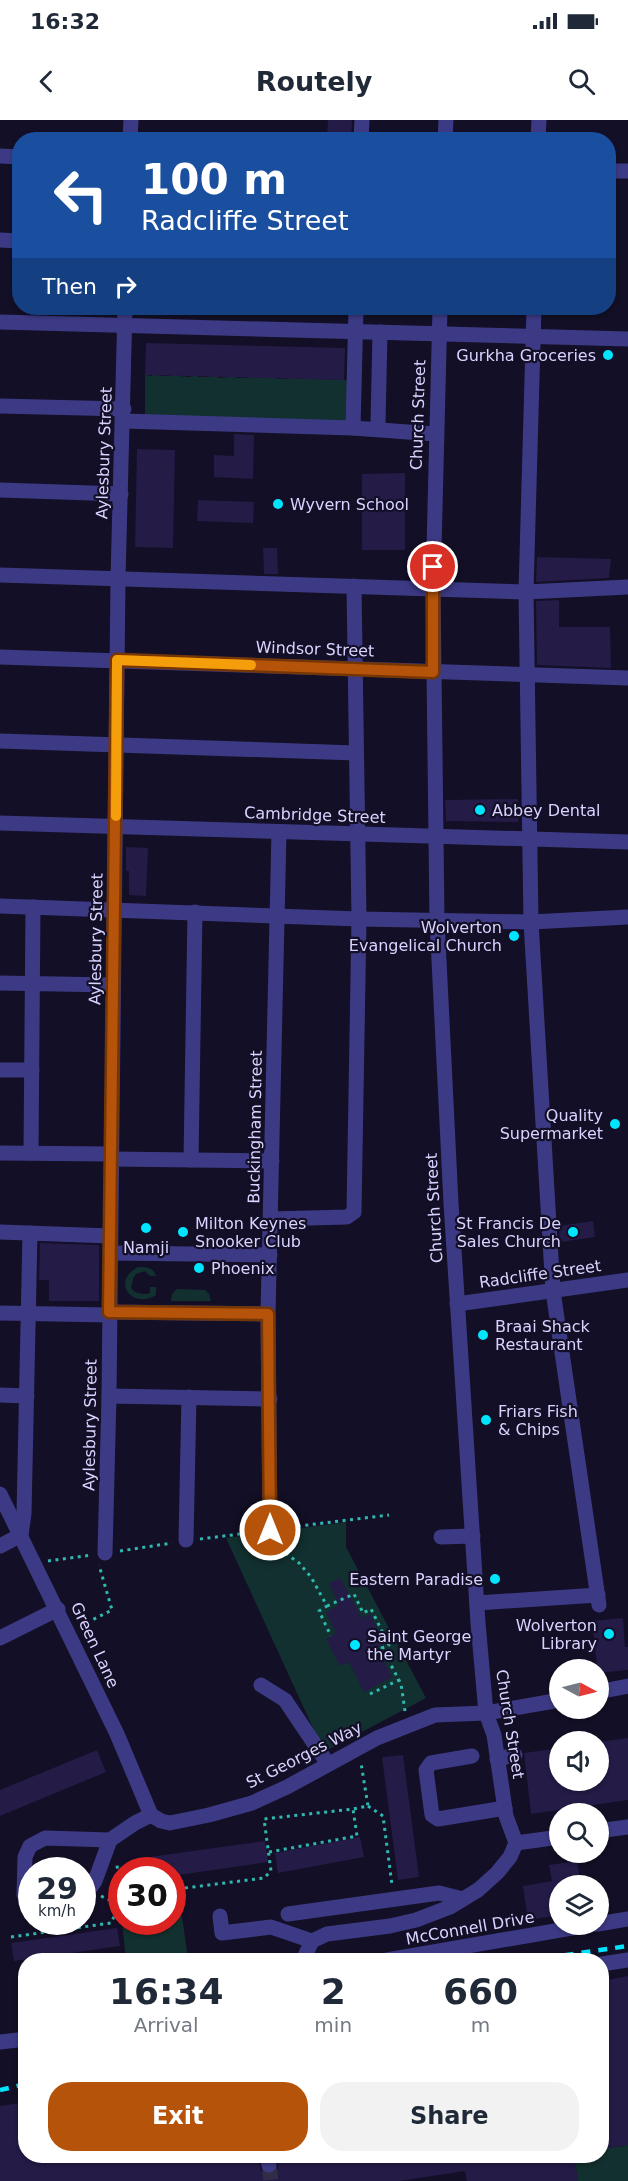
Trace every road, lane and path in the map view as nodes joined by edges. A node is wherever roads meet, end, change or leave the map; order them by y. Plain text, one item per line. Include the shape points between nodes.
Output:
1 (125, 315) edge
2 (356, 315) edge
3 (440, 315) edge
4 (534, 315) edge
5 (0, 322) edge
6 (125, 326) junction
7 (356, 331) junction
8 (380, 332) junction
9 (439, 333) junction
10 (534, 335) junction
11 (628, 339) edge
12 (0, 406) edge
13 (124, 415) junction
14 (378, 423) dead end
15 (353, 428) junction
16 (435, 434) junction
17 (0, 490) edge
18 (122, 494) junction
19 (0, 575) edge
20 (118, 579) junction
21 (354, 585) junction
22 (628, 587) edge
23 (433, 589) junction
24 (526, 592) junction
25 (0, 657) edge
26 (117, 660) junction
27 (354, 668) junction
28 (433, 672) junction
29 (528, 675) junction
30 (628, 678) edge
31 (0, 741) edge
32 (117, 744) junction
33 (356, 753) junction
34 (0, 823) edge
35 (116, 826) junction
36 (279, 832) junction
37 (357, 835) junction
38 (435, 837) junction
39 (530, 841) junction
40 (628, 842) edge
41 (0, 906) edge
42 (33, 907) junction
43 (114, 909) junction
44 (195, 912) junction
45 (278, 914) junction
46 (628, 917) edge
47 (359, 919) junction
48 (437, 920) junction
49 (531, 922) junction
50 (0, 983) edge
51 (32, 984) junction
52 (113, 985) junction
53 (0, 1070) edge
54 (32, 1070) junction
55 (0, 1153) edge
56 (31, 1153) junction
57 (111, 1156) junction
58 (191, 1160) junction
59 (272, 1161) junction
60 (271, 1219) junction
61 (0, 1232) edge
62 (30, 1233) junction
63 (110, 1236) junction
64 (110, 1252) junction
65 (270, 1256) junction
66 (628, 1280) edge
67 (553, 1291) junction
68 (457, 1304) junction
69 (0, 1313) edge
70 (109, 1313) junction
71 (28, 1314) junction
72 (268, 1314) junction
73 (0, 1395) edge
74 (27, 1396) junction
75 (109, 1396) junction
76 (189, 1397) junction
77 (270, 1399) junction
78 (0, 1494) edge
79 (389, 1515) dead end
80 (273, 1530) junction
81 (21, 1535) junction
82 (473, 1536) junction
83 (441, 1537) dead end
84 (186, 1540) junction
85 (0, 1546) edge
86 (105, 1553) joint
87 (35, 1563) junction
88 (477, 1603) junction
89 (327, 1606) junction
90 (58, 1609) junction
91 (69, 1632) junction
92 (331, 1636) dead end
93 (0, 1638) edge
94 (399, 1680) junction
95 (261, 1685) dead end
96 (628, 1686) edge
97 (609, 1690) edge
98 (370, 1694) dead end
99 (549, 1702) edge
100 (486, 1713) junction
101 (408, 1726) junction
102 (359, 1746) junction
103 (515, 1755) dead end
104 (472, 1756) dead end
105 (497, 1759) junction
106 (328, 1764) junction
107 (368, 1806) junction
108 (505, 1808) junction
109 (353, 1809) junction
110 (151, 1815) junction
111 (628, 1827) edge
112 (609, 1830) edge
113 (549, 1838) edge
114 (110, 1840) junction
115 (516, 1843) junction
116 (268, 1852) junction
117 (25, 1857) edge
118 (96, 1878) edge
119 (186, 1888) edge
120 (393, 1899) junction
121 (463, 1899) junction
122 (288, 1914) dead end
123 (220, 1916) dead end
124 (628, 1919) edge
125 (609, 1922) edge
126 (549, 1932) edge
127 (312, 1941) junction
128 (306, 1953) edge
129 (428, 1953) edge
130 (628, 1960) edge
131 (609, 1963) edge
132 (18, 2040) edge
133 (0, 2042) edge

1 - 6 street, Aylesbury Street
2 - 7 street
3 - 9 street, Church Street
4 - 10 street
5 - 6 street
6 - 7 street
6 - 13 street, Aylesbury Street
7 - 8 street
7 - 15 street
8 - 9 street
8 - 14 street
9 - 10 street
9 - 16 street, Church Street
10 - 11 street
10 - 24 street
12 - 13 street
13 - 15 street
13 - 18 street, Aylesbury Street
15 - 16 street
16 - 23 street, Church Street
17 - 18 street
18 - 20 street, Aylesbury Street
19 - 20 street
20 - 21 street
20 - 26 street, Aylesbury Street
21 - 23 street
21 - 27 street
22 - 24 street
23 - 24 street
23 - 28 street, Church Street
24 - 29 street
25 - 26 street, Windsor Street
26 - 27 street, Windsor Street
26 - 32 street, Aylesbury Street
27 - 28 street, Windsor Street
27 - 33 street
28 - 29 street, Windsor Street
28 - 38 street, Church Street
29 - 30 street, Windsor Street
29 - 39 street
31 - 32 street
32 - 33 street
32 - 35 street, Aylesbury Street
33 - 37 street
34 - 35 street, Cambridge Street
35 - 36 street, Cambridge Street
35 - 43 street, Aylesbury Street
36 - 37 street, Cambridge Street
36 - 45 street, Buckingham Street
37 - 38 street, Cambridge Street
37 - 47 street
38 - 39 street, Cambridge Street
38 - 48 street, Church Street
39 - 40 street, Cambridge Street
39 - 49 street
41 - 42 street
42 - 43 street
42 - 51 street
43 - 44 street
43 - 52 street, Aylesbury Street
44 - 45 street
44 - 58 street
45 - 47 street
45 - 59 street, Buckingham Street
46 - 49 street
47 - 48 street
47 - 60 street via 354,1212 347,1216
48 - 49 street
48 - 68 street, Church Street
49 - 67 street
50 - 51 street
51 - 52 street
51 - 54 street
52 - 57 street, Aylesbury Street
53 - 54 street
54 - 56 street
55 - 56 street
56 - 57 street
57 - 58 street
57 - 63 street, Aylesbury Street
58 - 59 street
59 - 60 street, Buckingham Street
60 - 65 street, Buckingham Street
61 - 62 street
62 - 63 street
62 - 71 street
63 - 64 street, Aylesbury Street
64 - 65 street
64 - 70 street, Aylesbury Street
65 - 72 street, Buckingham Street
66 - 67 street, Radcliffe Street
67 - 68 street, Radcliffe Street
67 - 88 street via 599,1600
68 - 82 street, Church Street
69 - 71 street
70 - 71 street
70 - 72 street
70 - 75 street, Aylesbury Street
71 - 74 street
72 - 77 street, Buckingham Street
73 - 74 street
74 - 81 street
75 - 76 street
75 - 86 street, Aylesbury Street
76 - 77 street
76 - 84 street
77 - 80 street, Buckingham Street
78 - 81 street, Green Lane
79 - 80 path
80 - 84 path
80 - 89 path via 288,1555 311,1577
81 - 85 street
81 - 87 street, Green Lane
82 - 83 street
82 - 88 street, Church Street
84 - 86 path
87 - 90 street, Green Lane
87 - 91 path via 96,1555 112,1610
88 - 100 street, Church Street
89 - 92 path via 319,1611
89 - 94 path via 354,1594 363,1612 371,1609 389,1644 382,1648
90 - 91 street, Green Lane
90 - 93 street
91 - 110 street, Green Lane
94 - 98 path
94 - 101 path
95 - 106 street via 285,1700
96 - 97 street
99 - 100 street, St Georges Way
100 - 101 street, St Georges Way via 435,1714
100 - 105 street, Church Street
101 - 102 street, St Georges Way
102 - 106 street, St Georges Way
102 - 107 path
103 - 105 street
104 - 108 street via 430,1763 426,1770 432,1815 438,1819
105 - 108 street, Church Street
106 - 110 street, St Georges Way via 252,1803 170,1822
107 - 109 path
107 - 120 path via 383,1816
108 - 115 street, Church Street
109 - 116 path via 357,1836
109 - 116 path via 264,1819
110 - 114 street
111 - 112 street
113 - 115 street
114 - 117 street via 45,1838 30,1846
114 - 118 street
115 - 121 street via 497,1873
116 - 119 path via 271,1871 264,1878
120 - 121 street via 439,1893
120 - 122 street
121 - 127 street via 416,1920 327,1934
123 - 127 street via 222,1933 271,1927
124 - 125 street, McConnell Drive
126 - 129 street, McConnell Drive
127 - 128 street
130 - 131 street
132 - 133 street

